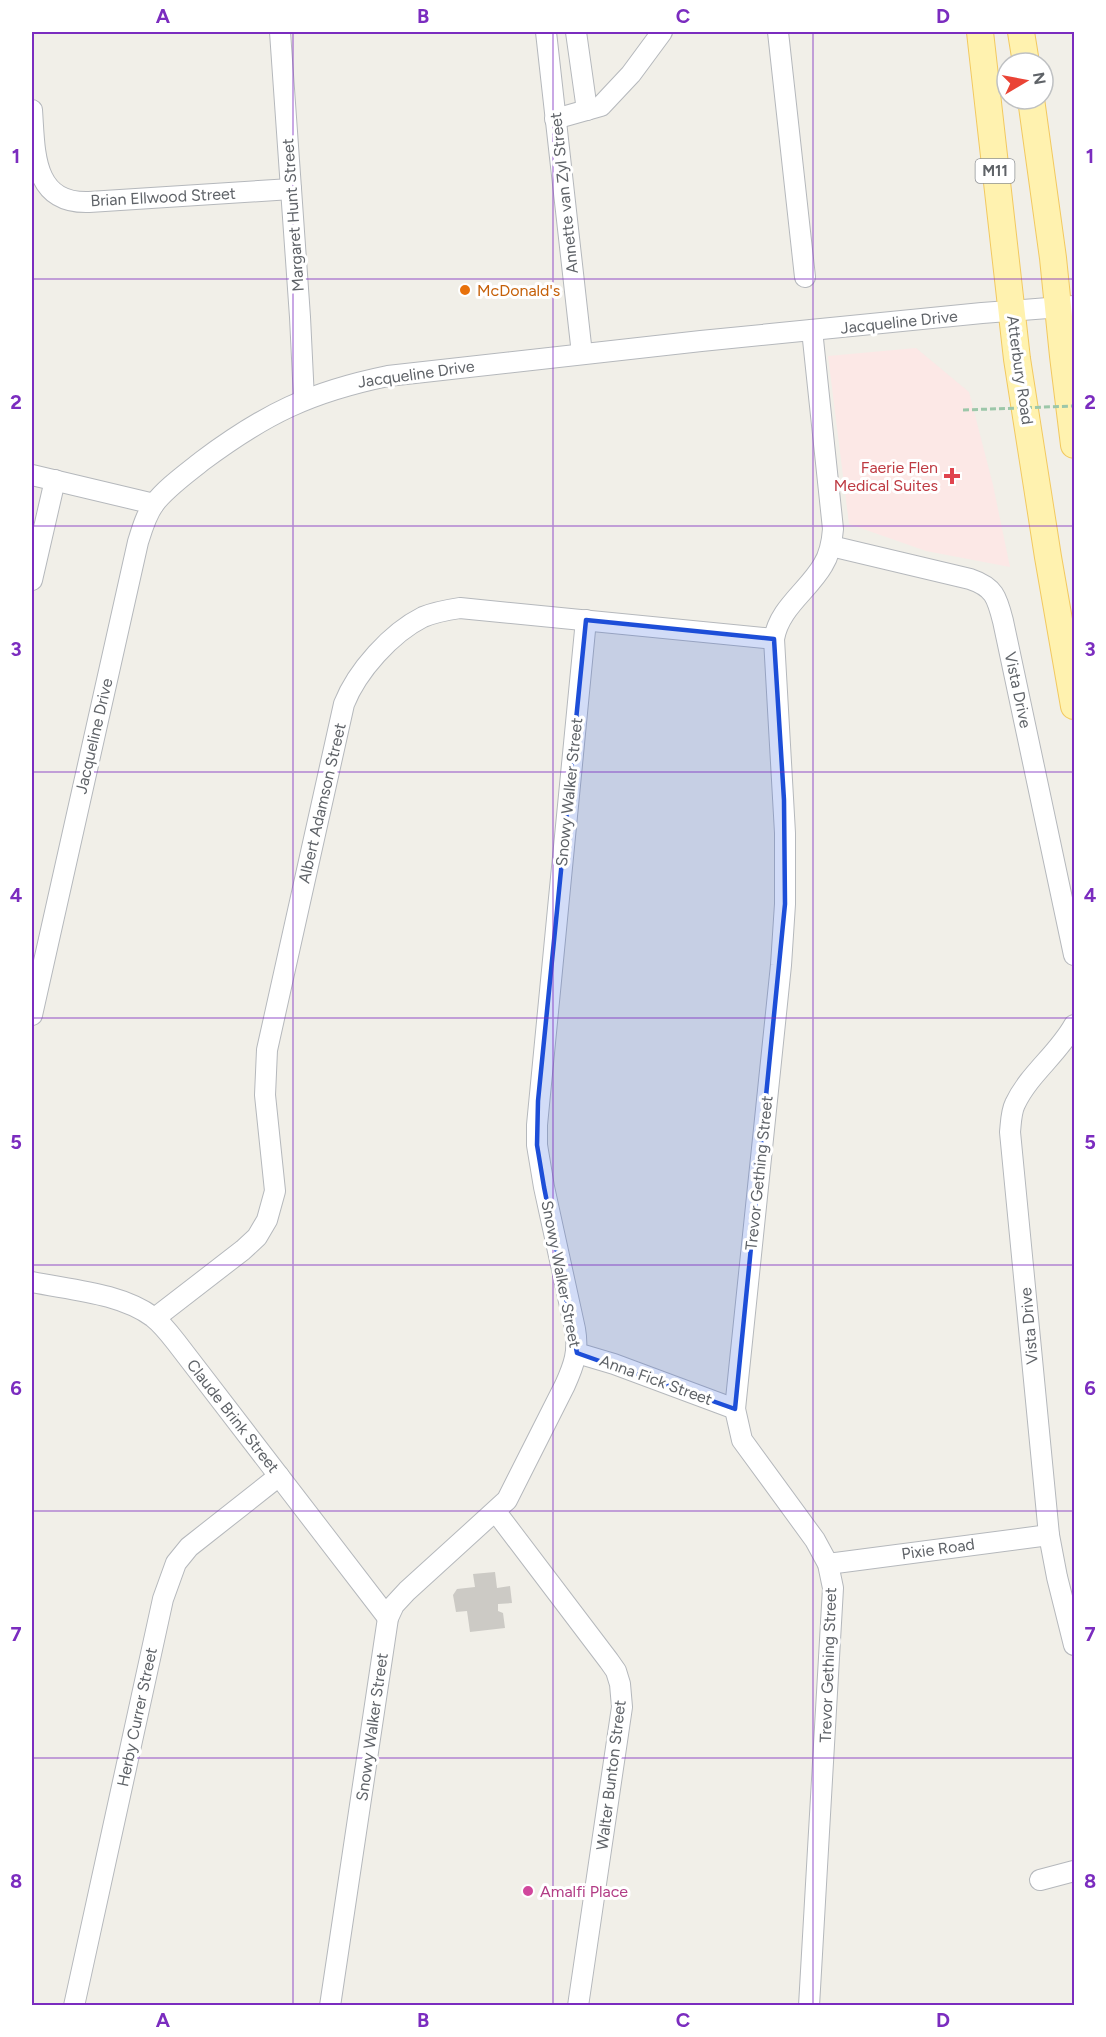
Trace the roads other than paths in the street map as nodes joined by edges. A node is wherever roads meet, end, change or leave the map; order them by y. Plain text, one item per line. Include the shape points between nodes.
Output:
1 (280, 32) edge
2 (546, 32) edge
3 (576, 32) edge
4 (662, 32) edge
5 (778, 32) edge
6 (980, 32) edge
7 (1022, 32) edge
8 (1024, 51) edge
9 (32, 110) edge
10 (587, 110) junction
11 (1033, 111) edge
12 (555, 119) junction
13 (291, 189) junction
14 (805, 277) dead end
15 (1066, 307) edge
16 (1011, 310) junction
17 (812, 330) junction
18 (582, 354) junction
19 (304, 399) junction
20 (1074, 445) edge
21 (32, 475) edge
22 (55, 480) junction
23 (154, 504) junction
24 (39, 515) edge
25 (831, 546) junction
26 (32, 580) edge
27 (586, 620) junction
28 (774, 639) junction
29 (1074, 706) edge
30 (1074, 955) edge
31 (32, 1015) edge
32 (1074, 1025) edge
33 (32, 1281) edge
34 (155, 1318) junction
35 (577, 1353) junction
36 (735, 1409) junction
37 (279, 1476) junction
38 (496, 1512) junction
39 (1049, 1535) junction
40 (828, 1564) junction
41 (388, 1618) junction
42 (1074, 1645) edge
43 (1074, 1871) edge
44 (1040, 1880) dead end
45 (74, 2006) edge
46 (330, 2006) edge
47 (578, 2006) edge
48 (809, 2006) edge

1 - 13 street, Margaret Hunt Street
2 - 12 street, Annette van Zyl Street
3 - 10 street
4 - 10 street via 601,106
5 - 14 street
6 - 16 main road, Atterbury Road / M11
7 - 8 main road
9 - 13 street, Brian Ellwood Street via 34,147 43,181 54,194 68,200 89,202
10 - 12 street
11 - 15 main road, M11 via 1053,258
12 - 18 street, Annette van Zyl Street
13 - 19 street, Margaret Hunt Street
15 - 16 street, Jacqueline Drive
15 - 20 main road, M11
16 - 17 street, Jacqueline Drive
16 - 29 main road, Atterbury Road / M11
17 - 18 street, Jacqueline Drive
17 - 25 street, Trevor Gething Street via 833,521
18 - 19 street, Jacqueline Drive via 388,376
19 - 23 street, Jacqueline Drive via 229,441 182,476
21 - 22 street
22 - 23 street
22 - 24 street
23 - 31 street, Jacqueline Drive via 138,542
24 - 26 street
25 - 28 street, Trevor Gething Street via 823,566 780,619
25 - 30 street, Vista Drive via 970,579 986,585 994,595 1003,621
27 - 28 street, Albert Adamson Street
27 - 34 street, Albert Adamson Street via 467,608 438,612 399,633 352,687 341,718 267,1050 265,1095 275,1191 271,1209 264,1228 251,1244
27 - 35 street, Snowy Walker Street via 537,1125 544,1187
28 - 36 street, Trevor Gething Street via 784,800 785,904
32 - 39 street, Vista Drive via 1024,1089 1014,1105 1011,1123
33 - 34 street, Claude Brink Street via 113,1299
34 - 37 street, Claude Brink Street
35 - 36 street, Anna Fick Street
35 - 38 street, Snowy Walker Street via 518,1480
36 - 40 street, Trevor Gething Street via 743,1443 815,1540
37 - 41 street, Claude Brink Street
37 - 45 street, Herby Currer Street via 189,1546 172,1573
38 - 41 street, Snowy Walker Street via 407,1591
38 - 47 street, Walter Bunton Street via 616,1671 622,1695
39 - 40 street, Pixie Road
39 - 42 street, Vista Drive
40 - 48 street, Trevor Gething Street via 832,1614
41 - 46 street, Snowy Walker Street
43 - 44 street

